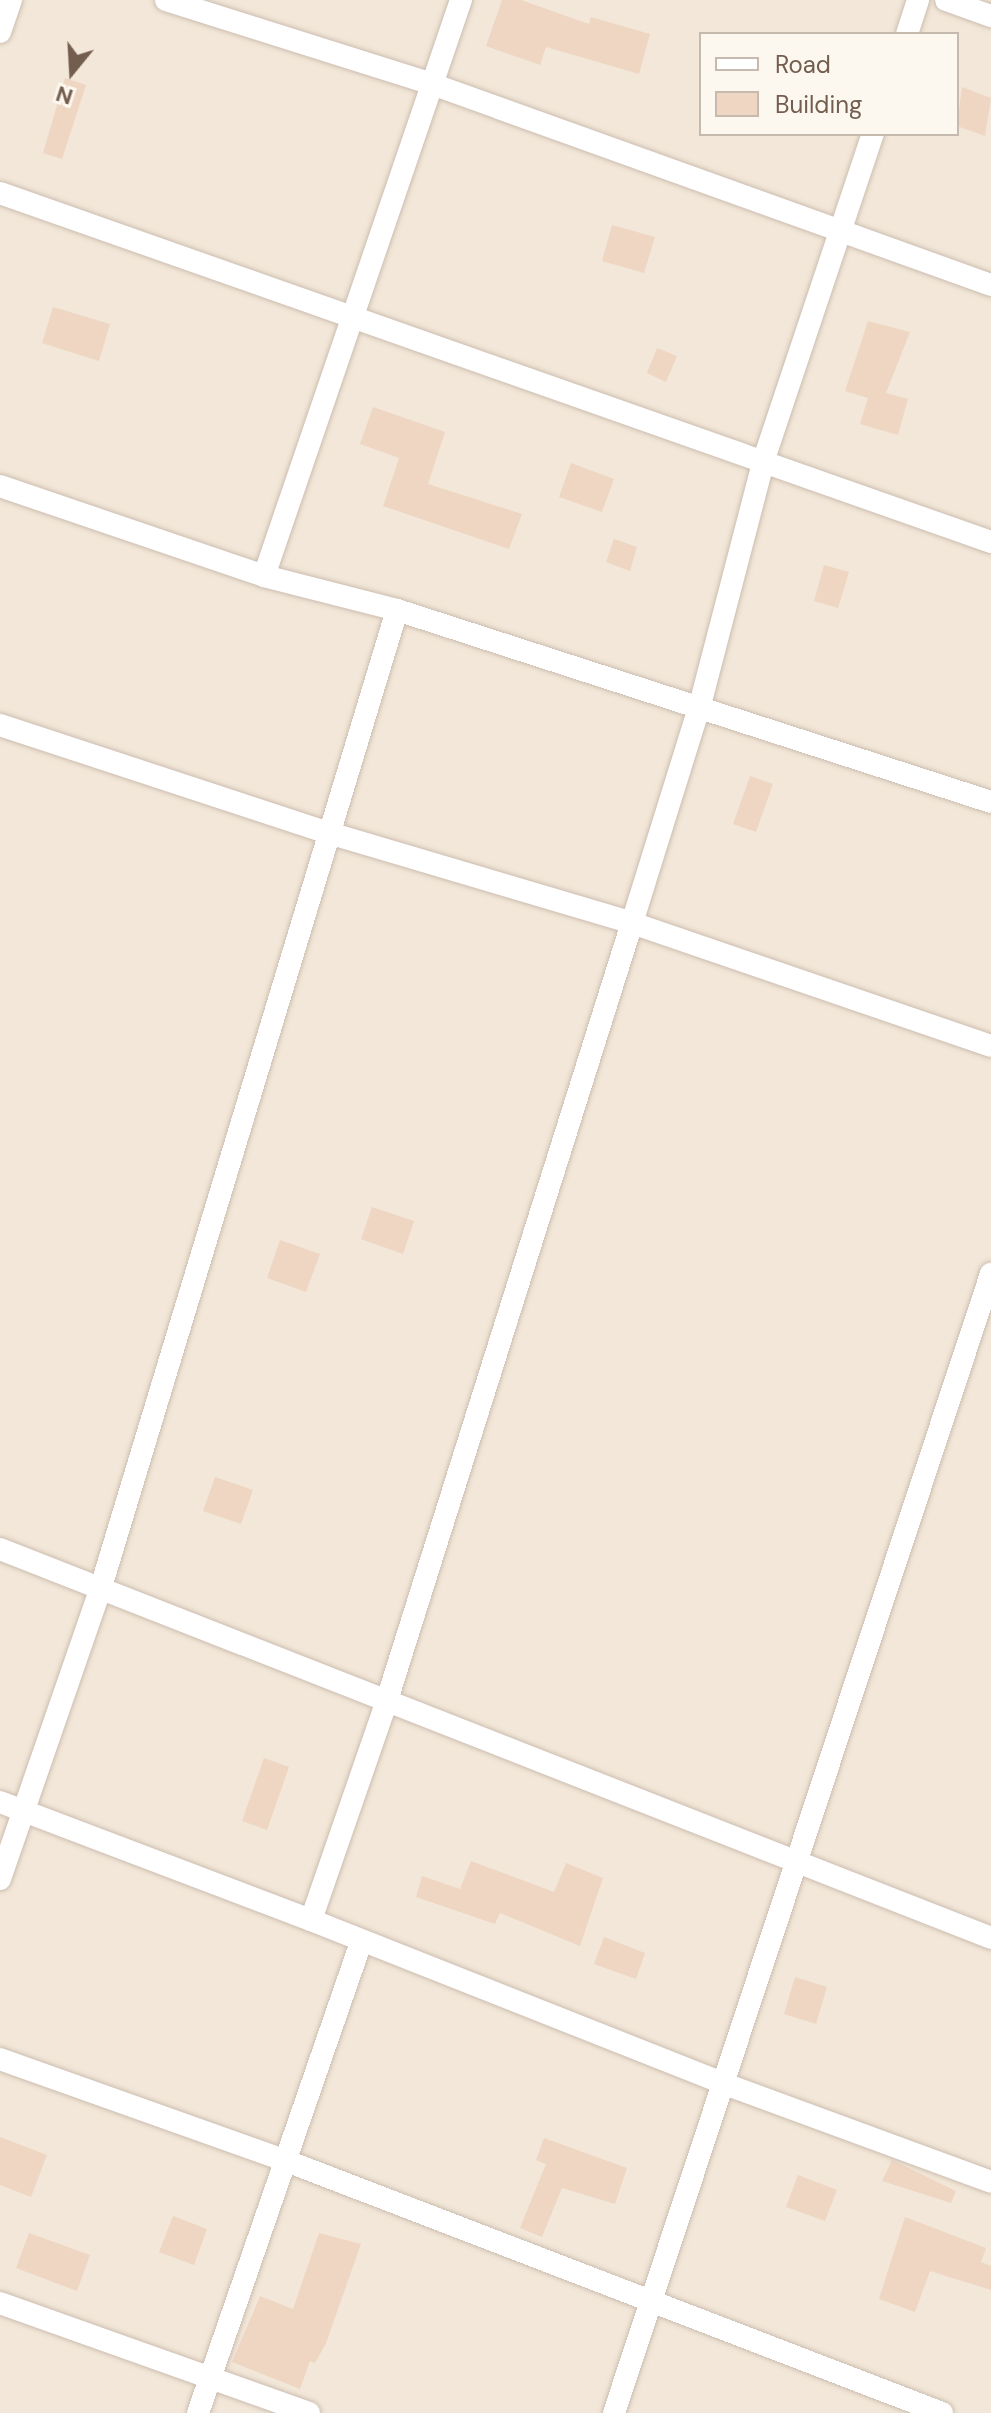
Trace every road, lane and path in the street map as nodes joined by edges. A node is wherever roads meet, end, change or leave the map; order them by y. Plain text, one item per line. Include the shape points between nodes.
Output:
1 (11, 0) edge
2 (166, 0) edge
3 (461, 0) edge
4 (918, 0) edge
5 (946, 0) edge
6 (991, 16) edge
7 (0, 32) edge
8 (908, 32) edge
9 (432, 84) junction
10 (872, 136) edge
11 (0, 193) edge
12 (840, 233) junction
13 (991, 285) edge
14 (351, 320) junction
15 (764, 459) junction
16 (0, 486) edge
17 (991, 542) edge
18 (264, 576) junction
19 (397, 610) junction
20 (700, 705) junction
21 (0, 725) edge
22 (991, 802) edge
23 (329, 833) junction
24 (632, 923) junction
25 (991, 1046) edge
26 (991, 1274) edge
27 (0, 1549) edge
28 (101, 1587) junction
29 (387, 1700) junction
30 (0, 1802) edge
31 (24, 1811) junction
32 (797, 1863) junction
33 (0, 1879) edge
34 (311, 1920) junction
35 (991, 1938) edge
36 (361, 1943) junction
37 (0, 2059) edge
38 (725, 2084) junction
39 (284, 2160) junction
40 (991, 2182) edge
41 (0, 2303) edge
42 (651, 2304) junction
43 (210, 2377) junction
44 (198, 2413) edge
45 (309, 2413) edge
46 (614, 2413) edge
47 (942, 2413) edge

1 - 7 street
2 - 9 street
3 - 9 street
4 - 8 street
5 - 6 street
9 - 12 street
9 - 14 street
10 - 12 street
11 - 14 street
12 - 13 street
12 - 15 street
14 - 15 street
14 - 18 street
15 - 17 street
15 - 20 street
16 - 18 street
18 - 19 street
19 - 20 street
19 - 23 street
20 - 22 street
20 - 24 street
21 - 23 street
23 - 24 street
23 - 28 street
24 - 25 street
24 - 29 street
26 - 32 street
27 - 28 street
28 - 29 street
28 - 31 street
29 - 32 street
29 - 34 street
30 - 31 street
31 - 33 street
31 - 34 street
32 - 35 street
32 - 38 street
34 - 36 street
36 - 38 street
36 - 39 street
37 - 39 street
38 - 40 street
38 - 42 street
39 - 42 street
39 - 43 street
41 - 43 street
42 - 46 street
42 - 47 street
43 - 44 street
43 - 45 street

